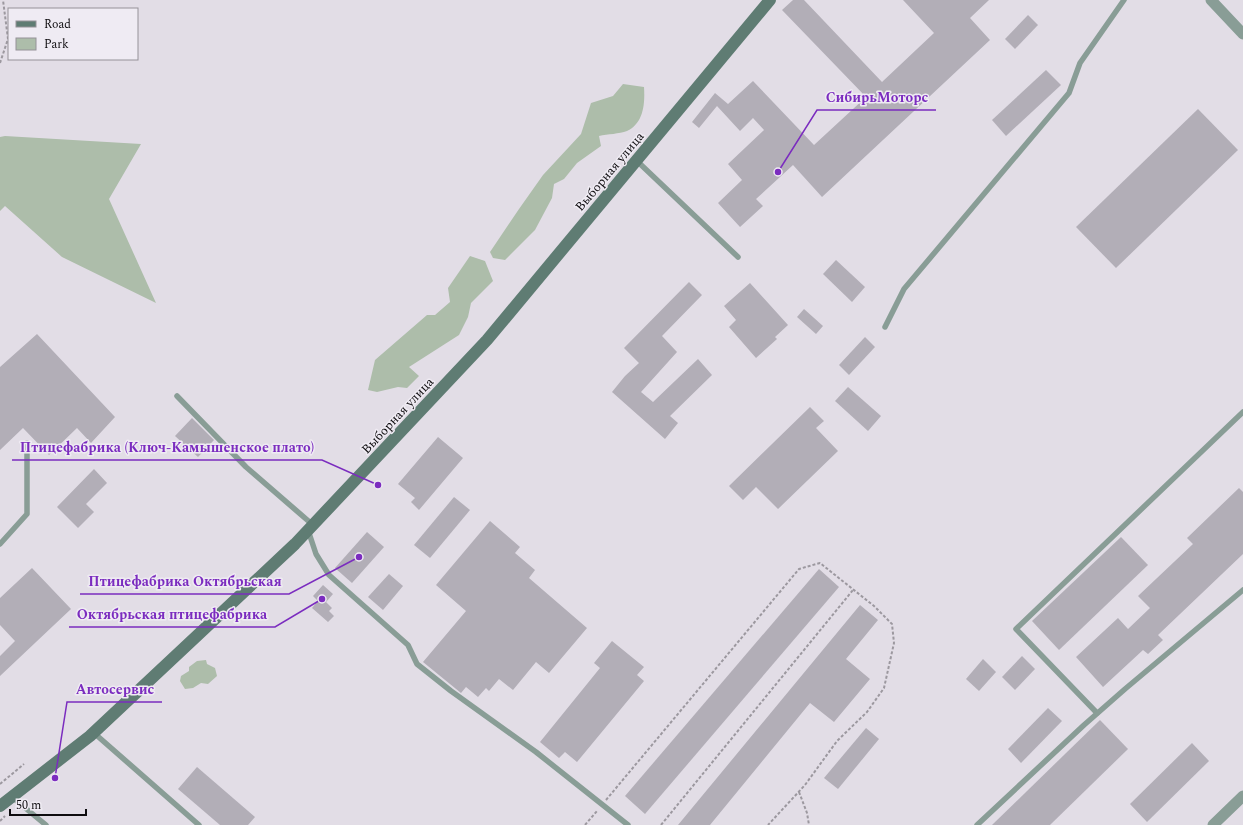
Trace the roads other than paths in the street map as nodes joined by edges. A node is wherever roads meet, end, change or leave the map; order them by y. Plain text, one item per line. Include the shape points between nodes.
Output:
1 (770, 0) edge
2 (1124, 0) edge
3 (1211, 0) edge
4 (1243, 34) edge
5 (636, 160) junction
6 (738, 257) dead end
7 (885, 328) dead end
8 (177, 396) dead end
9 (1243, 412) edge
10 (27, 444) dead end
11 (310, 527) junction
12 (0, 544) edge
13 (1243, 590) edge
14 (1097, 713) junction
15 (94, 733) junction
16 (1243, 796) edge
17 (12, 797) junction
18 (0, 806) edge
19 (46, 825) edge
20 (199, 825) edge
21 (628, 825) edge
22 (977, 825) edge
23 (1213, 825) edge

1 - 5 main road, Выборная улица
2 - 7 lane via 1080,63 1070,93 904,289
3 - 4 street
5 - 6 lane
5 - 11 main road, Выборная улица via 487,340
8 - 11 lane via 246,467
9 - 14 lane via 1016,629
10 - 12 lane via 27,514
11 - 15 main road, Выборная улица
11 - 21 lane via 316,554 328,575 408,645 417,664 536,752
13 - 14 lane
14 - 22 lane
15 - 17 main road, Выборная улица
15 - 20 lane
16 - 23 street
17 - 18 main road, Выборная улица
17 - 19 lane

